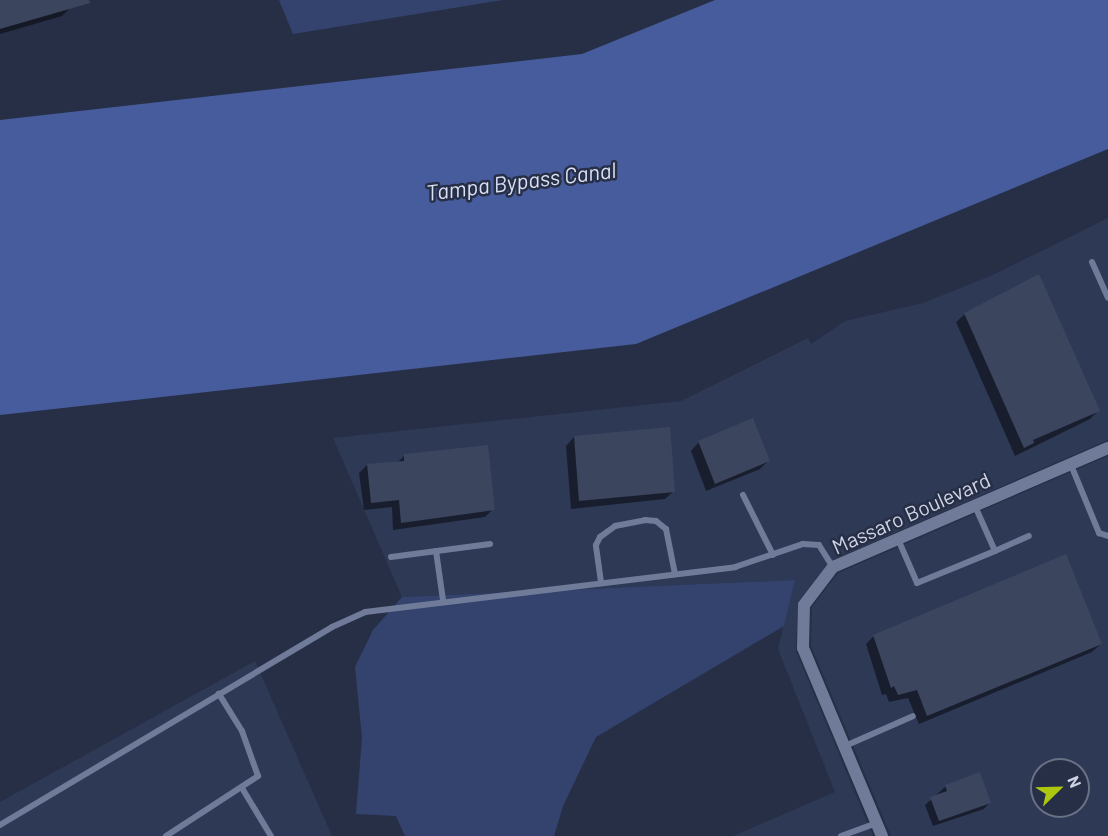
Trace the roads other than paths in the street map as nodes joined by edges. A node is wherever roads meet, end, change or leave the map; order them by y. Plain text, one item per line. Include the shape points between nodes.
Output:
1 (1092, 262) dead end
2 (1108, 298) edge
3 (1108, 448) edge
4 (1071, 465) junction
5 (743, 495) dead end
6 (975, 506) junction
7 (1029, 536) dead end
8 (1108, 536) edge
9 (897, 539) junction
10 (490, 544) dead end
11 (436, 551) junction
12 (995, 551) junction
13 (773, 555) junction
14 (391, 557) dead end
15 (833, 567) junction
16 (675, 574) junction
17 (601, 582) junction
18 (444, 600) junction
19 (219, 694) junction
20 (913, 716) dead end
21 (844, 746) junction
22 (242, 788) junction
23 (877, 822) junction
24 (0, 825) edge
25 (166, 836) edge
26 (271, 836) edge
27 (841, 836) edge
28 (882, 836) edge

1 - 2 lane
3 - 4 street, Massaro Boulevard
4 - 6 street, Massaro Boulevard
4 - 8 lane via 1099,533
5 - 13 lane
6 - 9 street, Massaro Boulevard
6 - 12 lane
7 - 12 lane
9 - 12 lane via 917,583
9 - 15 street, Massaro Boulevard
10 - 11 lane
11 - 14 lane
11 - 18 lane
13 - 15 lane via 802,544 819,545
13 - 16 lane via 735,567
15 - 21 street, Massaro Boulevard via 804,605 803,648
16 - 17 lane
16 - 17 lane via 666,528 645,520 615,526 600,537 596,545
17 - 18 lane
18 - 19 lane via 350,616
19 - 22 lane via 242,731 258,776
19 - 24 lane
20 - 21 lane
21 - 23 street, Massaro Boulevard
22 - 25 lane
22 - 26 lane
23 - 27 lane
23 - 28 street, Massaro Boulevard

